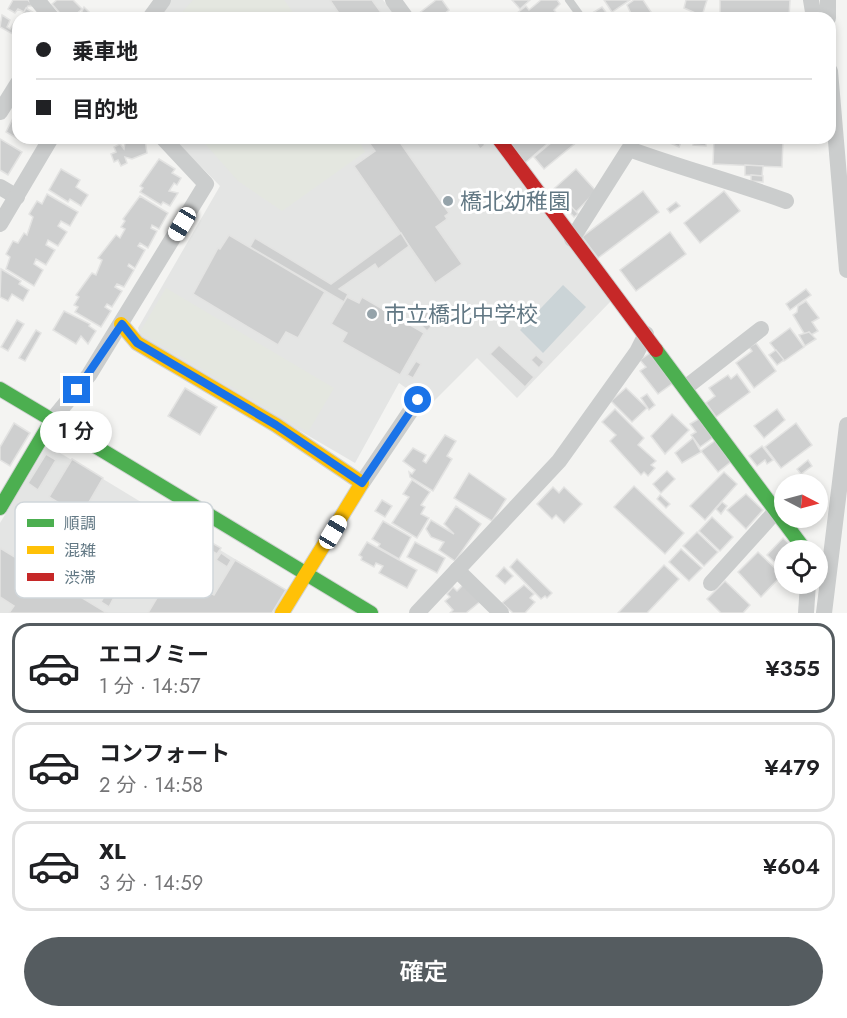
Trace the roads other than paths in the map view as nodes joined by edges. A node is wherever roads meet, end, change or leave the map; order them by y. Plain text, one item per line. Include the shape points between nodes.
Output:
1 (37, 0) edge
2 (47, 12) edge
3 (12, 93) edge
4 (0, 112) edge
5 (836, 141) edge
6 (48, 144) edge
7 (169, 144) edge
8 (502, 144) edge
9 (630, 144) edge
10 (633, 144) edge
11 (0, 187) edge
12 (17, 197) junction
13 (786, 201) dead end
14 (0, 224) edge
15 (572, 239) junction
16 (847, 270) edge
17 (122, 324) junction
18 (761, 329) dead end
19 (646, 334) junction
20 (685, 388) junction
21 (0, 389) edge
22 (418, 400) dead end
23 (52, 420) junction
24 (847, 425) edge
25 (362, 483) junction
26 (188, 502) edge
27 (0, 508) edge
28 (774, 508) edge
29 (774, 513) edge
30 (213, 517) edge
31 (457, 570) junction
32 (307, 574) junction
33 (711, 583) dead end
34 (807, 594) edge
35 (282, 613) edge
36 (371, 613) edge
37 (417, 613) edge
38 (501, 613) edge
39 (806, 613) edge
40 (824, 613) edge

1 - 2 street
3 - 4 street
5 - 16 street
6 - 12 street
7 - 17 street via 206,184
8 - 15 street
9 - 15 street
10 - 13 street via 679,167
11 - 12 street
12 - 14 street
15 - 19 street
17 - 23 street via 89,375
17 - 25 street via 137,343 276,425
18 - 20 street
19 - 20 street
19 - 31 street via 559,461
20 - 28 street
21 - 23 street
22 - 25 street
23 - 26 street
23 - 27 street
24 - 40 street
25 - 32 street
29 - 33 street
30 - 32 street
31 - 37 street
31 - 38 street
32 - 35 street
32 - 36 street
34 - 39 street

